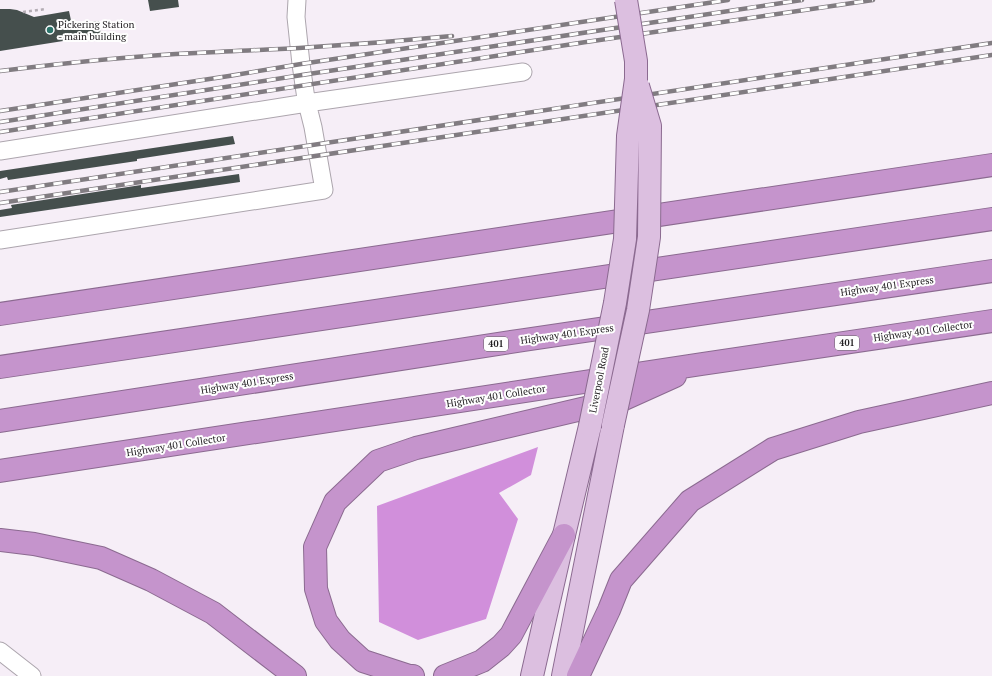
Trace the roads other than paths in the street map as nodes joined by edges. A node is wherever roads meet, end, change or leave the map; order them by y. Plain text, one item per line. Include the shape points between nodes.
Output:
1 (297, 0) edge
2 (626, 0) edge
3 (523, 72) dead end
4 (636, 79) junction
5 (307, 103) junction
6 (0, 151) edge
7 (992, 165) edge
8 (992, 219) edge
9 (0, 240) edge
10 (992, 271) edge
11 (0, 314) edge
12 (992, 321) edge
13 (702, 364) junction
14 (0, 367) edge
15 (992, 393) edge
16 (0, 421) edge
17 (0, 472) edge
18 (564, 535) junction
19 (0, 540) edge
20 (0, 651) edge
21 (29, 675) edge
22 (295, 676) edge
23 (413, 676) edge
24 (445, 676) edge
25 (532, 676) edge
26 (563, 676) edge
27 (578, 676) edge

1 - 5 street via 299,48
2 - 4 main road, Liverpool Road, bridge via 636,61
3 - 5 street
4 - 18 main road, Liverpool Road, bridge via 628,136 625,239 615,303
4 - 26 main road, Liverpool Road, bridge via 650,126 649,237 638,310
5 - 6 street
5 - 9 street via 324,190
7 - 11 highway
8 - 14 highway
10 - 16 highway, Highway 401 Express / 401
12 - 13 highway, Highway 401 Collector / 401
13 - 17 highway, Highway 401 Collector / 401
13 - 23 highway via 624,398 416,448 378,461 335,502 315,547 316,589 326,621 340,640 363,661
15 - 27 highway via 859,422 773,449 690,501 621,580
18 - 24 highway via 511,635 482,661
18 - 25 main road, Liverpool Road
19 - 22 highway via 34,544 101,558 151,580 213,613
20 - 21 street

